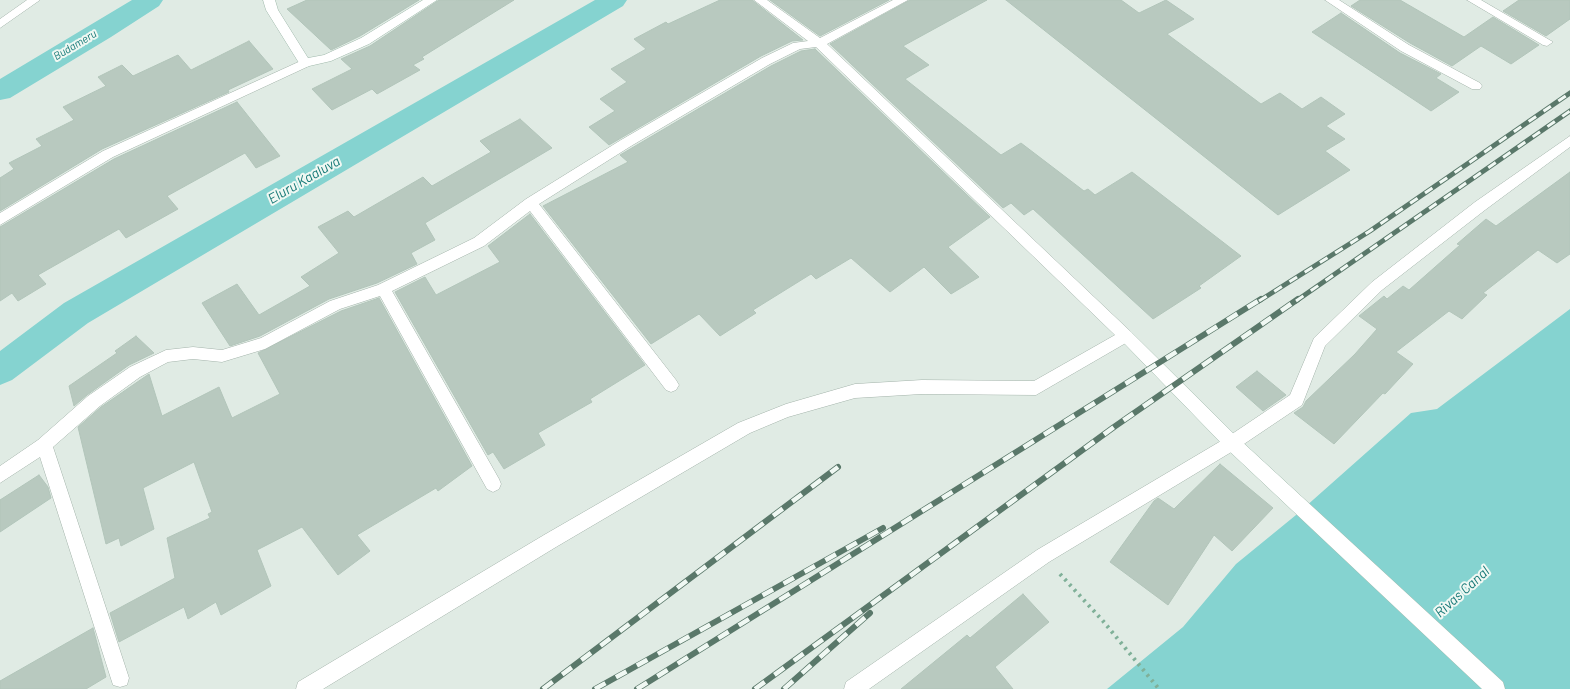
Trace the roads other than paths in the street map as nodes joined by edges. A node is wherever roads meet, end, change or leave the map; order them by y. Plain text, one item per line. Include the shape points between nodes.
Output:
1 (34, 0) edge
2 (269, 0) edge
3 (431, 0) edge
4 (760, 0) edge
5 (902, 0) edge
6 (1331, 0) edge
7 (1473, 0) edge
8 (0, 24) edge
9 (1547, 42) dead end
10 (818, 43) junction
11 (305, 63) junction
12 (1476, 86) dead end
13 (1570, 141) edge
14 (531, 204) junction
15 (0, 220) edge
16 (382, 290) junction
17 (1126, 336) junction
18 (671, 385) dead end
19 (1232, 443) junction
20 (44, 445) junction
21 (0, 476) edge
22 (493, 484) dead end
23 (120, 678) dead end
24 (305, 689) edge
25 (853, 689) edge
26 (1496, 689) edge

1 - 8 street
2 - 11 street
3 - 11 street via 365,41 327,58
4 - 10 street
5 - 10 street
6 - 12 street via 1405,48
7 - 9 street
10 - 14 street via 797,46 766,61 626,143
10 - 17 street
11 - 15 street via 108,154
13 - 19 street via 1377,286 1319,342 1296,400
14 - 16 street via 479,242
14 - 18 street
16 - 20 street via 335,305 265,343 222,356 193,353 166,356 135,372 94,401
16 - 22 street
17 - 19 street
17 - 24 street via 1036,388 922,387 855,391 744,428
19 - 25 street via 1043,556
19 - 26 street
20 - 21 street
20 - 23 street

